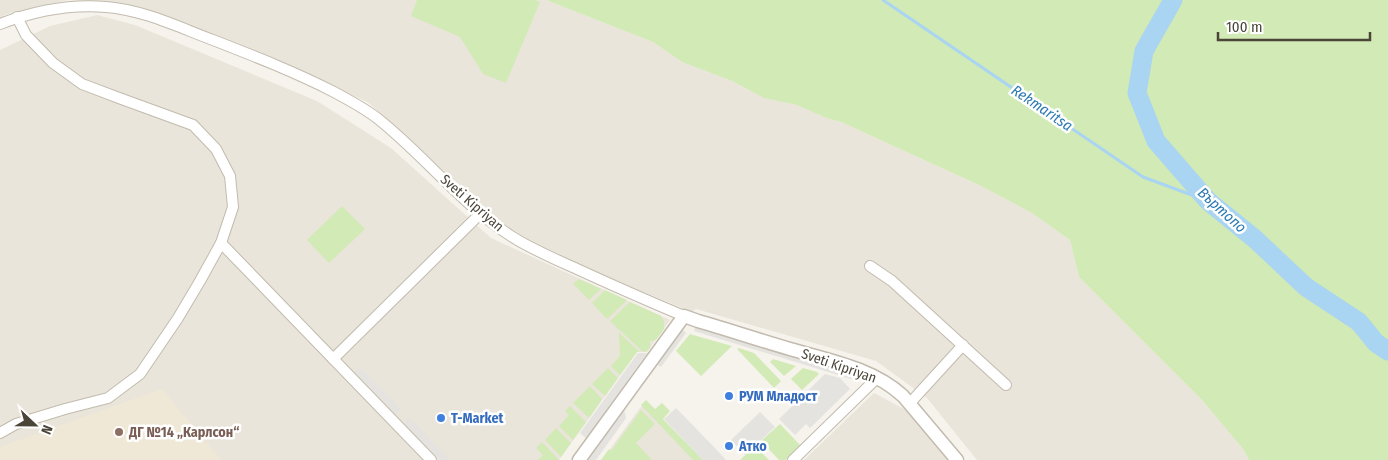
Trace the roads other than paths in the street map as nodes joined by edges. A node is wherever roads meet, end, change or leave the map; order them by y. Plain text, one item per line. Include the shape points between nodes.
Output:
1 (17, 17) junction
2 (0, 24) edge
3 (480, 214) junction
4 (221, 243) junction
5 (870, 266) dead end
6 (684, 316) junction
7 (964, 346) junction
8 (333, 359) junction
9 (877, 378) junction
10 (1006, 385) dead end
11 (910, 403) junction
12 (0, 432) edge
13 (431, 460) edge
14 (579, 460) edge
15 (794, 460) edge
16 (957, 460) edge

1 - 2 street, Sveti Kipriyan
1 - 3 street, Sveti Kipriyan via 81,6 124,9 166,21 303,76 377,118
1 - 4 street via 26,35 52,63 82,84 193,124 216,149 230,176 232,207
3 - 6 street, Sveti Kipriyan via 512,237 545,254
3 - 8 street
4 - 8 street
4 - 12 street via 178,318 140,374 108,398 16,424
5 - 7 street via 892,280
6 - 9 street, Sveti Kipriyan
6 - 14 street
7 - 10 street
7 - 11 street
8 - 13 street
9 - 11 street, Sveti Kipriyan
9 - 15 street
11 - 16 street, Sveti Kipriyan

